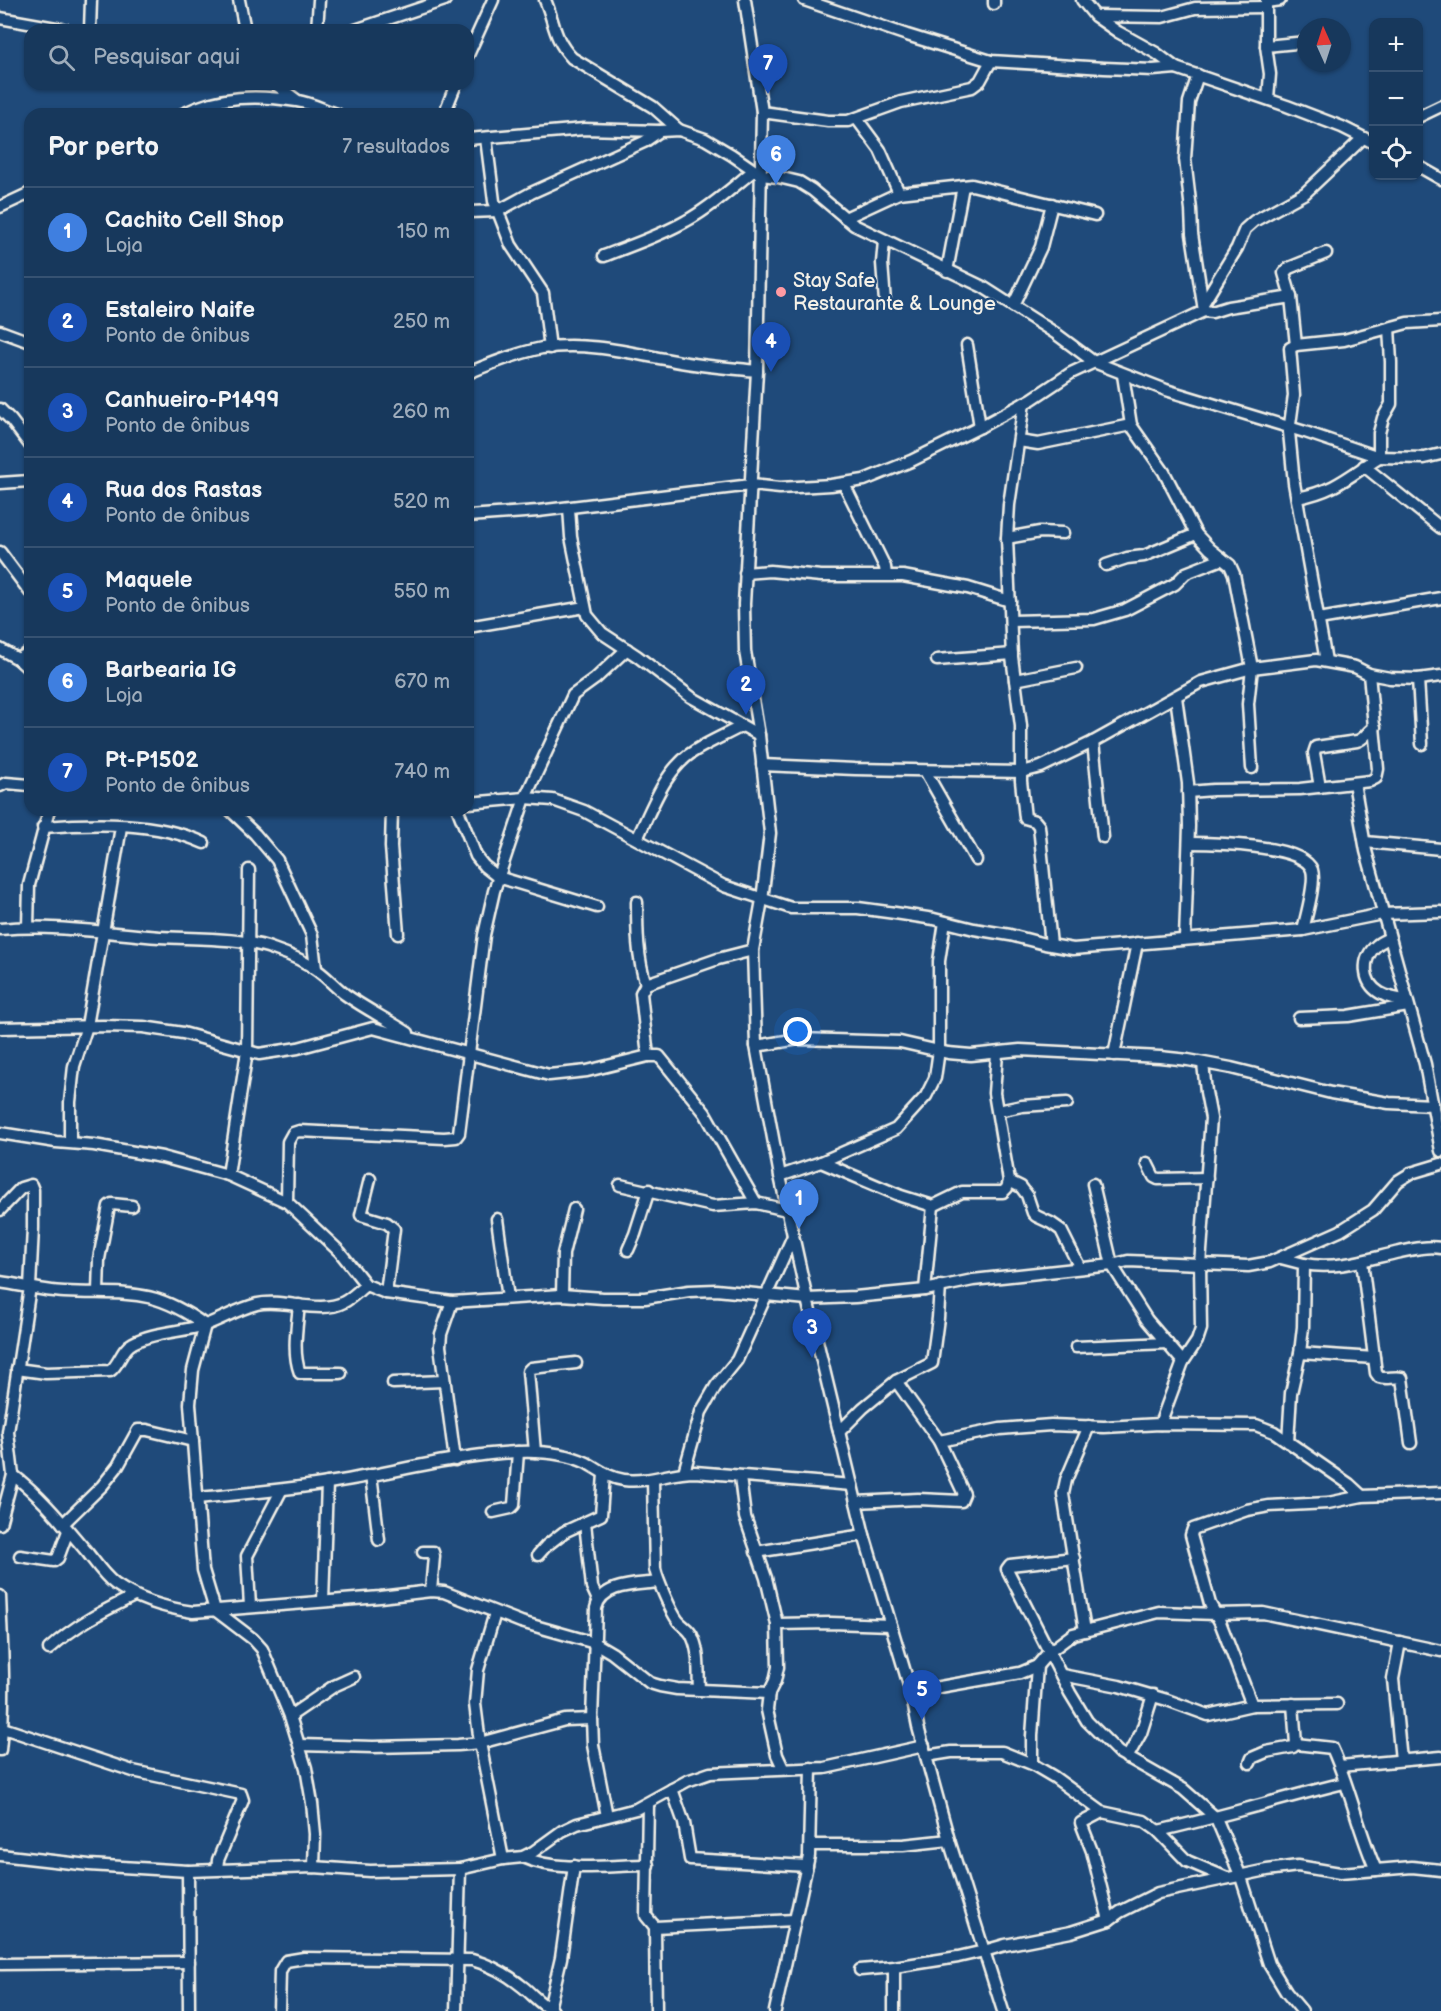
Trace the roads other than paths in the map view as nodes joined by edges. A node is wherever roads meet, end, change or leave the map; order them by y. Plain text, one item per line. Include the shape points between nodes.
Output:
1 (91, 0) edge
2 (238, 0) edge
3 (319, 0) edge
4 (445, 0) edge
5 (493, 0) edge
6 (545, 0) edge
7 (745, 0) edge
8 (804, 0) edge
9 (1082, 0) edge
10 (1280, 0) edge
11 (1266, 3) edge
12 (1195, 4) edge
13 (1095, 16) junction
14 (0, 18) edge
15 (34, 24) edge
16 (90, 24) edge
17 (244, 24) edge
18 (317, 24) edge
19 (373, 24) edge
20 (474, 42) edge
21 (1297, 43) edge
22 (1266, 46) junction
23 (991, 61) junction
24 (1176, 68) junction
25 (1198, 75) junction
26 (272, 90) edge
27 (283, 90) edge
28 (454, 90) edge
29 (268, 98) junction
30 (1268, 99) junction
31 (298, 101) junction
32 (1441, 106) edge
33 (194, 108) edge
34 (319, 108) edge
35 (446, 108) edge
36 (762, 112) junction
37 (1423, 115) edge
38 (857, 119) junction
39 (679, 130) junction
40 (660, 132) junction
41 (486, 138) junction
42 (474, 139) edge
43 (1369, 140) edge
44 (1423, 168) edge
45 (757, 173) junction
46 (1441, 179) edge
47 (963, 186) junction
48 (899, 193) junction
49 (24, 196) edge
50 (1052, 204) junction
51 (0, 207) edge
52 (498, 211) junction
53 (474, 212) edge
54 (1095, 215) dead end
55 (845, 218) junction
56 (884, 241) junction
57 (1326, 253) dead end
58 (604, 256) dead end
59 (948, 271) junction
60 (1291, 297) junction
61 (885, 302) dead end
62 (1013, 306) junction
63 (1204, 307) junction
64 (1441, 321) edge
65 (1389, 328) junction
66 (0, 331) edge
67 (24, 340) edge
68 (967, 345) dead end
69 (1296, 345) junction
70 (550, 348) junction
71 (1094, 362) junction
72 (474, 371) edge
73 (757, 371) junction
74 (1123, 375) junction
75 (1024, 403) junction
76 (0, 409) edge
77 (1131, 425) junction
78 (980, 427) junction
79 (1290, 428) junction
80 (24, 437) edge
81 (1019, 441) junction
82 (1441, 454) edge
83 (1379, 457) junction
84 (1364, 466) junction
85 (24, 481) edge
86 (0, 483) edge
87 (844, 484) junction
88 (751, 485) junction
89 (1297, 498) junction
90 (569, 508) junction
91 (474, 516) edge
92 (1441, 528) edge
93 (1063, 533) dead end
94 (1196, 534) junction
95 (1007, 538) junction
96 (0, 552) edge
97 (1221, 558) junction
98 (1106, 565) dead end
99 (746, 573) junction
100 (886, 575) junction
101 (24, 584) edge
102 (1441, 598) edge
103 (1010, 602) junction
104 (585, 607) junction
105 (1319, 619) junction
106 (1011, 621) junction
107 (474, 626) edge
108 (0, 649) edge
109 (627, 649) junction
110 (1012, 654) junction
111 (24, 656) edge
112 (18, 659) junction
113 (937, 660) dead end
114 (1326, 661) junction
115 (24, 664) edge
116 (1076, 668) dead end
117 (1252, 668) junction
118 (1369, 674) junction
119 (1441, 676) edge
120 (1418, 679) junction
121 (1015, 680) junction
122 (1176, 697) junction
123 (742, 726) junction
124 (1375, 727) junction
125 (759, 735) junction
126 (1093, 742) junction
127 (1422, 744) dead end
128 (762, 765) junction
129 (1252, 768) dead end
130 (925, 771) junction
131 (1022, 772) junction
132 (1354, 783) junction
133 (24, 784) edge
134 (0, 786) edge
135 (1320, 787) junction
136 (1188, 792) junction
137 (525, 798) junction
138 (474, 802) edge
139 (47, 816) edge
140 (236, 816) edge
141 (392, 816) edge
142 (460, 816) edge
143 (121, 826) junction
144 (43, 827) junction
145 (1103, 837) dead end
146 (637, 839) junction
147 (1365, 842) junction
148 (204, 843) dead end
149 (1189, 843) junction
150 (1441, 849) edge
151 (976, 860) dead end
152 (249, 870) dead end
153 (498, 877) junction
154 (762, 900) junction
155 (638, 902) dead end
156 (597, 907) dead end
157 (1441, 912) edge
158 (1382, 914) junction
159 (945, 922) junction
160 (28, 927) junction
161 (0, 929) edge
162 (104, 930) junction
163 (1303, 930) junction
164 (398, 934) dead end
165 (1389, 938) junction
166 (1185, 939) junction
167 (249, 943) junction
168 (1137, 943) junction
169 (1051, 945) junction
170 (753, 950) junction
171 (316, 969) junction
172 (646, 984) junction
173 (1408, 1003) junction
174 (1299, 1018) dead end
175 (87, 1026) junction
176 (0, 1028) edge
177 (414, 1038) junction
178 (756, 1046) junction
179 (939, 1050) junction
180 (247, 1051) junction
181 (468, 1053) junction
182 (997, 1054) junction
183 (1114, 1055) junction
184 (648, 1056) junction
185 (1203, 1063) junction
186 (1067, 1103) dead end
187 (1433, 1105) junction
188 (998, 1111) junction
189 (0, 1133) edge
190 (70, 1142) junction
191 (1441, 1151) edge
192 (821, 1162) junction
193 (1147, 1163) dead end
194 (1441, 1164) edge
195 (228, 1175) junction
196 (780, 1176) junction
197 (370, 1179) dead end
198 (1207, 1179) junction
199 (1009, 1181) junction
200 (1093, 1184) dead end
201 (620, 1185) dead end
202 (649, 1190) junction
203 (287, 1202) junction
204 (756, 1203) junction
205 (132, 1206) dead end
206 (933, 1206) junction
207 (574, 1209) dead end
208 (0, 1210) edge
209 (787, 1210) junction
210 (497, 1219) dead end
211 (793, 1236) junction
212 (1441, 1248) edge
213 (628, 1250) dead end
214 (1281, 1258) junction
215 (1362, 1260) junction
216 (1200, 1264) junction
217 (1304, 1264) junction
218 (1112, 1265) junction
219 (1080, 1268) junction
220 (0, 1282) edge
221 (366, 1285) junction
222 (940, 1286) junction
223 (30, 1287) junction
224 (925, 1290) junction
225 (98, 1292) junction
226 (386, 1293) junction
227 (562, 1294) junction
228 (767, 1296) junction
229 (508, 1298) junction
230 (807, 1299) junction
231 (452, 1302) junction
232 (299, 1305) junction
233 (205, 1325) junction
234 (1167, 1343) junction
235 (1076, 1347) dead end
236 (1300, 1353) junction
237 (1374, 1358) junction
238 (1183, 1362) junction
239 (576, 1363) dead end
240 (17, 1369) junction
241 (341, 1373) dead end
242 (444, 1381) junction
243 (896, 1381) junction
244 (393, 1383) dead end
245 (1160, 1424) junction
246 (1089, 1426) junction
247 (4, 1432) edge
248 (839, 1432) junction
249 (939, 1441) junction
250 (193, 1442) junction
251 (1288, 1442) junction
252 (1411, 1443) dead end
253 (518, 1452) junction
254 (535, 1452) junction
255 (455, 1460) junction
256 (684, 1472) junction
257 (604, 1474) junction
258 (13, 1475) junction
259 (371, 1475) junction
260 (740, 1477) junction
261 (653, 1480) junction
262 (327, 1483) junction
263 (852, 1485) junction
264 (280, 1491) junction
265 (1441, 1493) edge
266 (1362, 1496) junction
267 (197, 1498) junction
268 (856, 1502) junction
269 (493, 1512) dead end
270 (585, 1523) junction
271 (0, 1524) edge
272 (66, 1527) junction
273 (864, 1535) junction
274 (379, 1540) dead end
275 (423, 1552) dead end
276 (756, 1552) junction
277 (538, 1555) dead end
278 (20, 1556) dead end
279 (1074, 1558) junction
280 (658, 1582) junction
281 (431, 1591) junction
282 (0, 1596) edge
283 (134, 1596) junction
284 (598, 1600) junction
285 (322, 1601) junction
286 (250, 1606) junction
287 (215, 1610) junction
288 (495, 1613) junction
289 (1215, 1614) junction
290 (0, 1620) edge
291 (777, 1624) junction
292 (891, 1625) junction
293 (1085, 1631) junction
294 (1400, 1642) junction
295 (595, 1643) junction
296 (49, 1649) dead end
297 (1441, 1651) edge
298 (1049, 1652) junction
299 (1036, 1666) junction
300 (1062, 1675) junction
301 (354, 1677) dead end
302 (699, 1690) junction
303 (911, 1692) junction
304 (769, 1693) junction
305 (1153, 1695) junction
306 (1293, 1704) junction
307 (1337, 1704) dead end
308 (1252, 1705) junction
309 (290, 1716) junction
310 (592, 1719) junction
311 (1, 1727) edge
312 (480, 1743) junction
313 (1296, 1744) junction
314 (300, 1745) junction
315 (0, 1750) edge
316 (925, 1751) junction
317 (1441, 1757) edge
318 (1127, 1758) junction
319 (1401, 1760) junction
320 (1250, 1763) dead end
321 (1032, 1764) junction
322 (1340, 1766) junction
323 (783, 1768) junction
324 (811, 1768) junction
325 (1344, 1783) junction
326 (672, 1789) junction
327 (648, 1804) junction
328 (1102, 1812) junction
329 (607, 1816) junction
330 (1216, 1818) junction
331 (1158, 1831) junction
332 (949, 1840) junction
333 (810, 1845) junction
334 (0, 1855) edge
335 (523, 1857) junction
336 (503, 1859) junction
337 (648, 1865) junction
338 (574, 1866) junction
339 (807, 1866) junction
340 (314, 1867) junction
341 (217, 1869) junction
342 (460, 1869) junction
343 (1376, 1870) junction
344 (1441, 1870) edge
345 (188, 1871) junction
346 (1240, 1877) junction
347 (1227, 1878) junction
348 (794, 1920) junction
349 (1109, 1920) junction
350 (655, 1927) junction
351 (984, 1952) junction
352 (456, 1960) junction
353 (189, 1962) junction
354 (0, 1964) edge
355 (894, 1967) junction
356 (860, 1970) dead end
357 (551, 2010) edge
358 (189, 2011) edge
359 (279, 2011) edge
360 (456, 2011) edge
361 (656, 2011) edge
362 (775, 2011) edge
363 (894, 2011) edge
364 (1002, 2011) edge
365 (1302, 2011) edge

1 - 16 street
2 - 17 street
3 - 18 street
4 - 19 street
5 - 20 street
6 - 39 street via 553,29 572,58 653,107
7 - 36 street
8 - 23 street
9 - 13 street
10 - 11 street
11 - 12 street
11 - 22 street
12 - 13 street via 1162,17
13 - 24 street
14 - 15 street
21 - 22 street
22 - 30 street
23 - 24 street
23 - 38 street via 972,87 901,102
24 - 25 street
25 - 30 street
25 - 63 street via 1189,102 1185,159
26 - 29 street
27 - 31 street
28 - 35 street
29 - 31 street
29 - 33 street via 223,99
30 - 43 street
31 - 34 street
32 - 37 street
36 - 38 street via 828,121
36 - 45 street
38 - 48 street via 880,150
39 - 40 street
39 - 45 street via 705,140
40 - 41 street via 584,129
40 - 52 street
41 - 42 street
41 - 52 street
43 - 63 street via 1305,193 1245,229
44 - 46 street
45 - 55 street via 799,182
45 - 58 street via 688,220
45 - 73 street
47 - 48 street
47 - 50 street
47 - 59 street
48 - 55 street
49 - 51 street
50 - 54 street
50 - 62 street via 1041,247
52 - 53 street
52 - 70 street via 511,245 543,293
55 - 56 street
56 - 59 street
56 - 61 street
57 - 60 street via 1284,273
59 - 62 street
60 - 63 street via 1212,312
60 - 69 street
62 - 71 street
63 - 71 street
64 - 65 street via 1407,322
65 - 69 street via 1344,340
65 - 83 street via 1391,404 1379,433
66 - 67 street
68 - 78 street
69 - 79 street via 1290,348 1294,395
70 - 72 street
70 - 73 street via 608,348
71 - 74 street
71 - 75 street
73 - 88 street
74 - 77 street
74 - 79 street
75 - 78 street
75 - 81 street
76 - 80 street
77 - 81 street via 1038,444
77 - 94 street via 1164,472
78 - 87 street via 864,480
79 - 83 street
79 - 89 street
81 - 95 street
82 - 83 street via 1424,458
83 - 84 street
84 - 89 street via 1319,494
84 - 92 street
85 - 86 street
87 - 88 street via 780,488
87 - 100 street
88 - 90 street
88 - 99 street
89 - 105 street
90 - 91 street
90 - 104 street
93 - 95 street via 1040,532
94 - 97 street
94 - 98 street via 1144,556
95 - 103 street
96 - 101 street
97 - 106 street via 1186,573 1175,585 1125,610 1094,619
97 - 117 street via 1234,574
99 - 100 street
99 - 125 street via 745,651
100 - 103 street via 945,583
102 - 105 street
103 - 106 street
104 - 107 street
104 - 109 street via 602,633
105 - 114 street
106 - 110 street
108 - 112 street
109 - 123 street via 691,697
109 - 137 street via 573,695
110 - 113 street
110 - 121 street
111 - 112 street
112 - 115 street
114 - 117 street
114 - 118 street
116 - 121 street
117 - 122 street via 1201,682
117 - 129 street via 1248,704
118 - 120 street
118 - 124 street
119 - 120 street
120 - 127 street
121 - 131 street
122 - 126 street
122 - 136 street
123 - 125 street
123 - 146 street via 695,750 679,764 661,788
124 - 132 street via 1376,778
124 - 135 street via 1369,729 1363,740 1316,747
125 - 128 street
126 - 131 street
126 - 145 street
128 - 130 street
128 - 154 street via 770,833
130 - 131 street
130 - 151 street
131 - 169 street via 1025,818 1039,826
132 - 135 street
132 - 147 street
133 - 134 street
135 - 136 street
136 - 149 street
137 - 138 street
137 - 146 street via 554,800
137 - 153 street
139 - 144 street
140 - 171 street via 277,860 312,935
141 - 164 street
142 - 153 street via 476,856
143 - 144 street
143 - 148 street via 165,830
143 - 162 street
144 - 160 street via 29,885
146 - 154 street via 724,886
147 - 150 street
147 - 158 street
149 - 163 street via 1275,850 1307,864 1313,878
149 - 166 street
152 - 167 street
153 - 156 street
153 - 181 street via 484,935
154 - 159 street via 791,908 858,908
154 - 170 street
155 - 172 street via 641,971
157 - 158 street
158 - 163 street
158 - 165 street
159 - 169 street
159 - 179 street via 939,961
160 - 161 street
160 - 162 street
162 - 167 street
162 - 175 street
163 - 166 street
165 - 173 street
165 - 173 street via 1369,954 1366,975 1377,991
166 - 168 street
167 - 171 street via 271,948
167 - 180 street
168 - 169 street via 1073,949
168 - 183 street
170 - 172 street
170 - 178 street
171 - 177 street via 345,995
172 - 184 street via 641,993
173 - 174 street via 1348,1016
173 - 187 street
175 - 176 street
175 - 180 street via 183,1032
175 - 190 street via 74,1066
177 - 180 street via 373,1028 275,1052
177 - 181 street
178 - 179 street via 798,1039 900,1042
178 - 196 street
179 - 182 street
179 - 192 street via 935,1078 926,1096 896,1129
180 - 195 street
181 - 184 street via 549,1075 587,1071
181 - 203 street via 456,1137 292,1133 288,1142
182 - 183 street via 1020,1050
182 - 188 street via 994,1093
183 - 185 street
184 - 204 street via 659,1056 705,1113
185 - 187 street via 1331,1093 1389,1103
185 - 198 street via 1211,1118
186 - 188 street
187 - 191 street
188 - 199 street
189 - 190 street
190 - 195 street via 162,1157
192 - 196 street
192 - 206 street
193 - 198 street via 1158,1179
194 - 214 street via 1411,1173 1398,1181 1373,1210 1340,1231
195 - 203 street
196 - 209 street
197 - 226 street via 362,1215 394,1229
198 - 216 street
199 - 206 street via 1003,1192 962,1192
199 - 219 street via 1021,1187 1036,1216 1061,1230
200 - 218 street
201 - 202 street
202 - 204 street via 713,1206
202 - 213 street
203 - 221 street via 340,1252
204 - 209 street
205 - 225 street via 112,1204 107,1212
206 - 224 street
207 - 227 street via 563,1254
208 - 223 street via 21,1188 31,1185
209 - 211 street
210 - 229 street
211 - 228 street
211 - 230 street
212 - 215 street via 1425,1247
214 - 216 street via 1248,1266
214 - 217 street
215 - 217 street via 1333,1266
215 - 237 street
216 - 218 street via 1128,1261
216 - 238 street via 1201,1329
217 - 236 street
218 - 219 street
218 - 234 street via 1147,1320
219 - 222 street
220 - 223 street
221 - 226 street
221 - 232 street via 336,1305
222 - 224 street
222 - 243 street via 932,1363
223 - 225 street
223 - 240 street
224 - 230 street
225 - 233 street via 140,1294 163,1301
226 - 231 street
227 - 228 street via 634,1298 716,1290
227 - 229 street
228 - 230 street
228 - 256 street via 737,1360 701,1412
229 - 231 street
230 - 248 street
231 - 242 street via 441,1334
232 - 233 street via 257,1304
232 - 241 street via 296,1365 300,1373
233 - 240 street via 133,1342 114,1368 102,1373
233 - 250 street via 190,1386
234 - 235 street
234 - 238 street
236 - 237 street
236 - 251 street via 1291,1394
237 - 252 street via 1378,1377 1402,1378
238 - 245 street
239 - 254 street via 528,1371
240 - 247 street
242 - 244 street
242 - 255 street
243 - 248 street
243 - 249 street
245 - 246 street
245 - 251 street via 1256,1425
246 - 249 street via 1000,1429
246 - 279 street via 1064,1487
247 - 258 street
248 - 263 street
249 - 268 street via 964,1494 961,1501 918,1498
250 - 267 street
250 - 272 street via 138,1430 118,1466
251 - 266 street
253 - 254 street
253 - 255 street
253 - 269 street via 514,1505
254 - 257 street via 586,1463
255 - 259 street
256 - 260 street
256 - 261 street
257 - 261 street via 622,1480
257 - 270 street via 601,1515
258 - 271 street
258 - 272 street
259 - 262 street
259 - 274 street
260 - 263 street
260 - 276 street via 745,1517
261 - 280 street
262 - 264 street
262 - 285 street
263 - 268 street
264 - 267 street
264 - 286 street via 247,1556
265 - 266 street
266 - 289 street via 1247,1510 1193,1529 1200,1571
267 - 287 street via 203,1570
268 - 273 street
270 - 277 street via 564,1532
270 - 284 street via 592,1587
272 - 278 street via 54,1561
272 - 283 street via 112,1582
273 - 276 street
273 - 292 street
275 - 281 street via 433,1552 434,1556
276 - 291 street
279 - 293 street
279 - 298 street via 1010,1565 1007,1569
280 - 284 street via 607,1592
280 - 302 street via 679,1623 693,1638
281 - 285 street
281 - 288 street via 444,1592
282 - 290 street
283 - 287 street via 173,1609
283 - 296 street via 86,1620
284 - 295 street
285 - 286 street
286 - 287 street
287 - 309 street via 262,1649
288 - 295 street
288 - 312 street via 478,1670 475,1704
289 - 293 street via 1160,1612
289 - 294 street via 1263,1613
289 - 308 street
290 - 311 street via 4,1672
291 - 292 street
291 - 304 street via 778,1667
292 - 303 street
293 - 298 street via 1073,1634
294 - 297 street
294 - 319 street via 1393,1678
295 - 302 street via 650,1683
295 - 310 street
298 - 299 street
298 - 300 street
299 - 303 street via 1020,1673
299 - 321 street
300 - 305 street
300 - 318 street via 1087,1721
301 - 309 street
302 - 304 street
303 - 316 street
304 - 323 street via 770,1731
305 - 308 street via 1208,1715
305 - 318 street via 1141,1733
306 - 307 street
306 - 308 street
306 - 313 street
309 - 314 street
310 - 312 street via 546,1724
310 - 329 street
311 - 315 street
311 - 341 street via 133,1771 241,1794 243,1800
312 - 314 street
312 - 336 street
313 - 320 street via 1266,1752
313 - 322 street via 1329,1747
314 - 340 street via 312,1803
316 - 321 street via 1002,1752
316 - 324 street
316 - 332 street
317 - 319 street
318 - 330 street via 1183,1789
319 - 322 street
321 - 328 street
322 - 325 street
323 - 324 street
323 - 326 street via 710,1773
324 - 333 street
325 - 330 street
325 - 343 street
326 - 327 street
326 - 339 street via 684,1823 690,1859
327 - 329 street
327 - 337 street
328 - 331 street via 1143,1821
328 - 349 street via 1081,1823
329 - 335 street via 569,1827
330 - 331 street
330 - 346 street
331 - 347 street via 1187,1861
332 - 333 street via 903,1845
332 - 351 street
333 - 339 street
334 - 345 street
335 - 336 street
335 - 338 street via 537,1864
336 - 342 street
337 - 338 street
337 - 350 street via 646,1916
338 - 357 street
339 - 348 street
340 - 341 street
340 - 342 street via 370,1871
341 - 345 street
342 - 352 street
343 - 344 street
343 - 346 street via 1340,1873 1295,1866
345 - 353 street
346 - 347 street
346 - 365 street via 1269,1964
347 - 349 street via 1158,1893
348 - 350 street
348 - 362 street
349 - 351 street
350 - 361 street
351 - 355 street
351 - 364 street
352 - 357 street via 489,1964
352 - 359 street via 286,1961 280,1971
352 - 360 street
353 - 354 street
353 - 358 street
355 - 356 street
355 - 363 street

